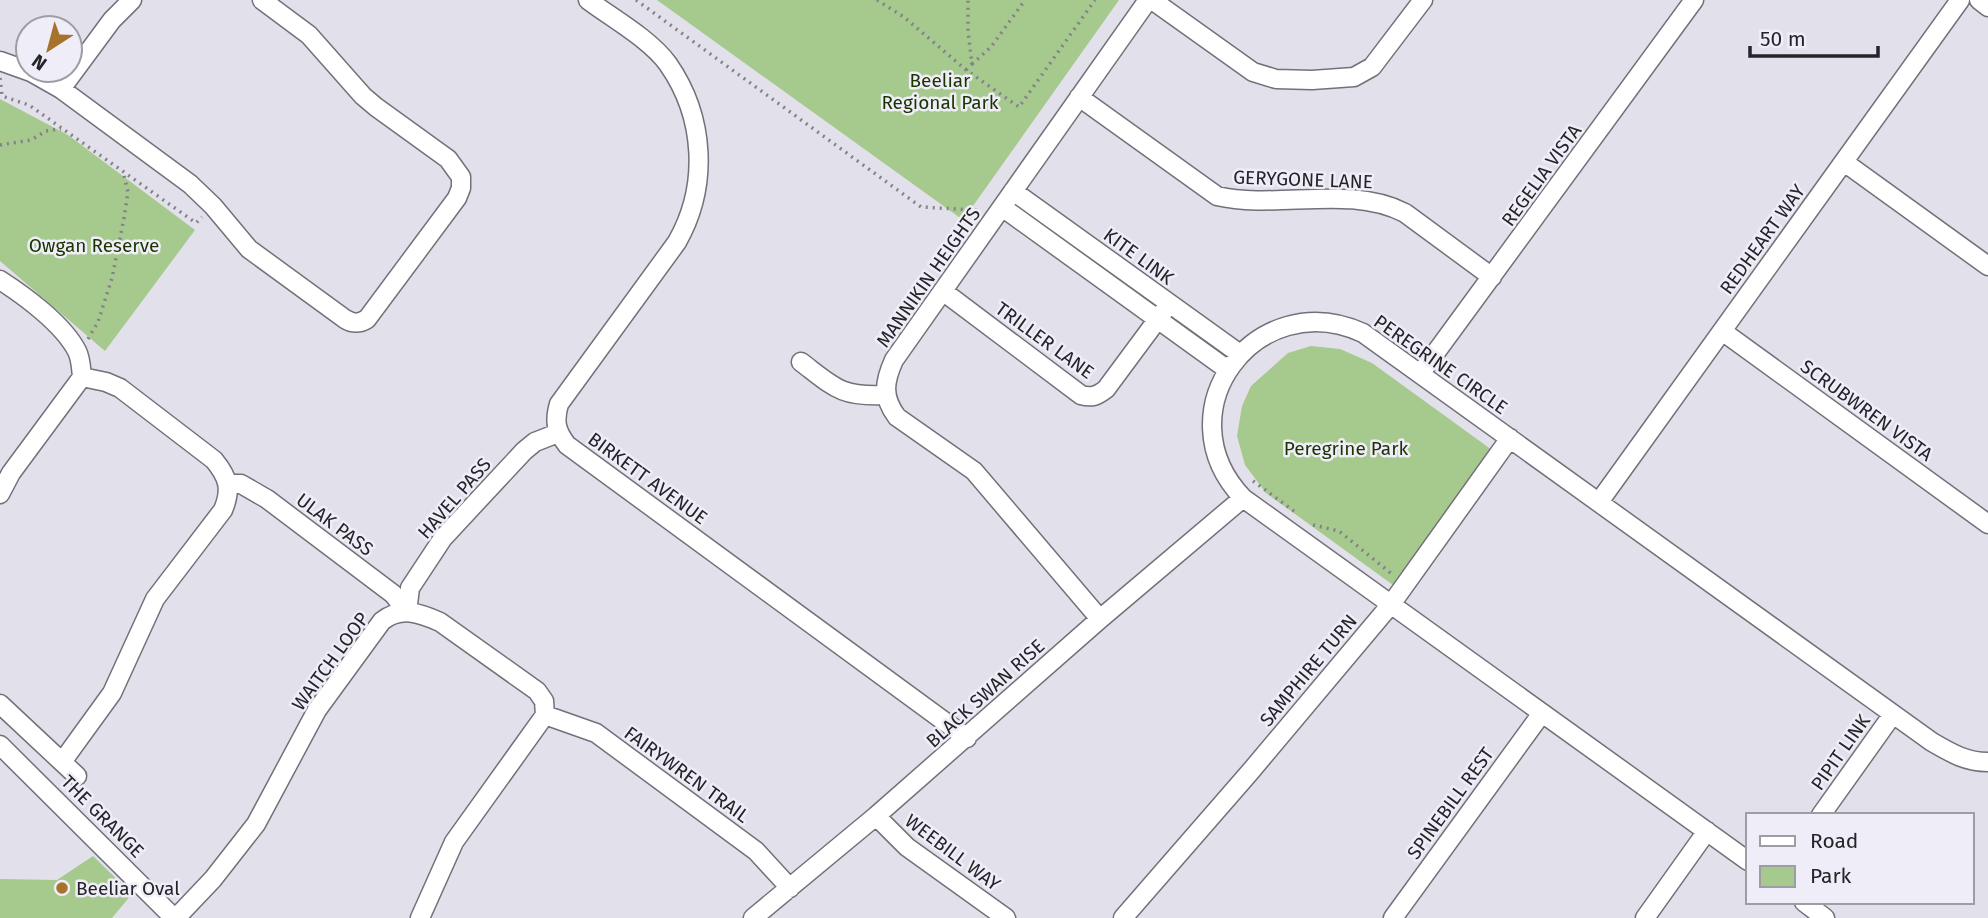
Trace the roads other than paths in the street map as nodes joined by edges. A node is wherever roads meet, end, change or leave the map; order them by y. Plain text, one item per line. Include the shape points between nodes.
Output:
1 (132, 0) edge
2 (262, 0) edge
3 (588, 0) edge
4 (1150, 0) edge
5 (1423, 0) edge
6 (1693, 0) edge
7 (1961, 0) edge
8 (1979, 0) edge
9 (1988, 7) edge
10 (0, 61) edge
11 (61, 89) junction
12 (1079, 97) junction
13 (1844, 162) junction
14 (1013, 191) junction
15 (997, 213) junction
16 (1988, 266) edge
17 (1492, 277) junction
18 (0, 280) edge
19 (944, 292) junction
20 (1163, 311) junction
21 (1722, 331) junction
22 (1240, 354) junction
23 (801, 362) dead end
24 (1228, 370) junction
25 (1420, 373) junction
26 (82, 377) junction
27 (886, 395) junction
28 (558, 433) junction
29 (1510, 438) junction
30 (229, 484) junction
31 (0, 494) edge
32 (1243, 498) junction
33 (1599, 502) junction
34 (1988, 524) edge
35 (1392, 603) junction
36 (407, 612) junction
37 (1100, 619) junction
38 (0, 704) edge
39 (1542, 713) junction
40 (1893, 714) junction
41 (545, 715) junction
42 (967, 738) junction
43 (0, 745) edge
44 (62, 762) junction
45 (1988, 762) edge
46 (77, 776) dead end
47 (1822, 813) edge
48 (876, 816) junction
49 (1707, 831) junction
50 (1746, 860) edge
51 (790, 888) junction
52 (1807, 904) edge
53 (175, 918) edge
54 (420, 918) edge
55 (753, 918) edge
56 (1006, 918) edge
57 (1122, 918) edge
58 (1393, 918) edge
59 (1645, 918) edge
60 (1825, 918) edge

1 - 11 street
2 - 11 street via 309,36 363,96 448,159 461,177 457,198 367,319 345,320 249,249 190,184
3 - 28 street via 667,62 698,138 699,183 677,242 559,404 555,418
4 - 5 street via 1253,72 1276,79 1312,80 1354,77 1372,67
4 - 12 street, MANNIKIN HEIGHTS
6 - 17 street, REGELIA VISTA
7 - 13 street, REDHEART WAY
8 - 9 street
10 - 11 street
12 - 14 street, MANNIKIN HEIGHTS
12 - 17 street, GERYGONE LANE via 1217,196 1362,200 1391,206
13 - 16 street
13 - 21 street, REDHEART WAY
14 - 15 street, MANNIKIN HEIGHTS
14 - 20 street, KITE LINK
15 - 19 street, MANNIKIN HEIGHTS
15 - 20 street, KITE LINK
17 - 25 street, REGELIA VISTA
18 - 26 street via 32,303 75,348
19 - 20 street, TRILLER LANE via 1089,397 1106,389
19 - 27 street, MANNIKIN HEIGHTS via 894,360
20 - 22 street, KITE LINK
20 - 24 street, KITE LINK
21 - 33 street, REDHEART WAY
21 - 34 street, SCRUBWREN VISTA
22 - 24 street, PEREGRINE CIRCLE
22 - 25 street, PEREGRINE CIRCLE via 1281,328 1301,322 1332,322 1363,333
23 - 27 street via 853,396
24 - 32 street, PEREGRINE CIRCLE via 1214,401 1213,435 1221,468
25 - 29 street, PEREGRINE CIRCLE
26 - 30 street via 120,388 214,460
26 - 31 street via 10,473
27 - 37 street via 897,417 974,471
28 - 36 street, HAVEL PASS via 524,451 450,530 410,588
28 - 42 street, BIRKETT AVENUE via 567,445
29 - 33 street, PEREGRINE CIRCLE
29 - 35 street, SAMPHIRE TURN
30 - 36 street, ULAK PASS via 242,484 267,499 393,594
30 - 44 street via 223,510 155,599 111,693
32 - 35 street, PEREGRINE CIRCLE
32 - 37 street, BLACK SWAN RISE
33 - 40 street, PEREGRINE CIRCLE
35 - 39 street, PEREGRINE CIRCLE
35 - 57 street, SAMPHIRE TURN
36 - 41 street via 440,622 527,682 542,695
36 - 53 street, WAITCH LOOP via 383,621 317,710 256,824
37 - 42 street, BLACK SWAN RISE
38 - 44 street
39 - 49 street, PEREGRINE CIRCLE
39 - 58 street, SPINEBILL REST
40 - 45 street, PEREGRINE CIRCLE via 1958,757
40 - 47 street, PIPIT LINK
41 - 51 street, FAIRYWREN TRAIL via 596,733 756,851
41 - 54 street via 454,842
42 - 48 street, BLACK SWAN RISE
43 - 53 street, THE GRANGE
44 - 46 street
48 - 51 street, BLACK SWAN RISE
48 - 56 street, WEEBILL WAY via 907,847
49 - 50 street, PEREGRINE CIRCLE
49 - 59 street
51 - 55 street, BLACK SWAN RISE
52 - 60 street

